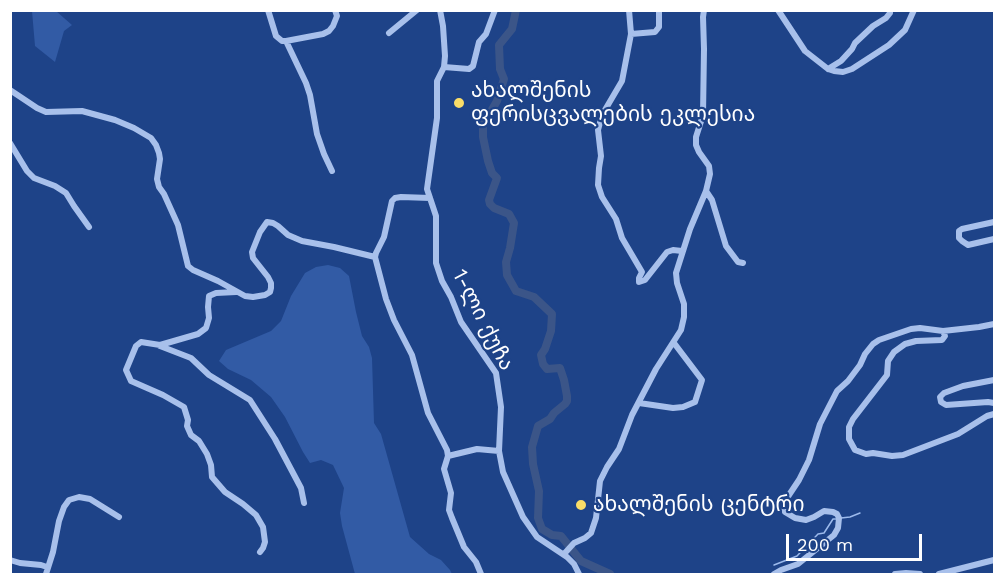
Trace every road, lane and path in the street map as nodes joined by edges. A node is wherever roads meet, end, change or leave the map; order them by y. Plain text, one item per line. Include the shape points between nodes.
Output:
1 (268, 10) edge
2 (335, 10) edge
3 (417, 10) edge
4 (440, 10) edge
5 (495, 10) edge
6 (629, 10) edge
7 (659, 10) edge
8 (704, 10) edge
9 (778, 10) edge
10 (890, 10) edge
11 (914, 10) edge
12 (389, 33) dead end
13 (631, 34) junction
14 (286, 41) junction
15 (444, 67) junction
16 (828, 69) junction
17 (10, 90) edge
18 (10, 143) edge
19 (332, 171) dead end
20 (706, 191) junction
21 (430, 198) junction
22 (994, 222) edge
23 (89, 227) dead end
24 (994, 239) edge
25 (682, 251) junction
26 (375, 257) junction
27 (743, 263) dead end
28 (240, 292) junction
29 (994, 324) edge
30 (943, 331) junction
31 (674, 343) junction
32 (160, 345) junction
33 (994, 380) edge
34 (639, 403) junction
35 (994, 403) edge
36 (994, 414) edge
37 (499, 451) junction
38 (448, 456) junction
39 (304, 503) dead end
40 (119, 517) dead end
41 (260, 552) dead end
42 (565, 553) junction
43 (10, 560) edge
44 (994, 560) edge
45 (46, 571) edge
46 (481, 574) edge
47 (579, 574) edge
48 (774, 574) edge
49 (895, 574) edge
50 (920, 574) edge
51 (939, 574) edge

1 - 14 street via 276,36
2 - 14 street via 337,16 329,31
3 - 12 street
4 - 15 street, 1-ლი ქუჩა
5 - 15 street via 486,34 478,42 473,66
6 - 13 street
7 - 13 street via 655,32
8 - 20 street via 703,115 696,145 709,166
9 - 16 street via 805,51
10 - 16 street via 841,61
11 - 16 street via 904,30 879,53 843,72
13 - 25 street via 622,81 602,115 598,130 602,156 598,185 642,272 639,282 645,280 667,252
14 - 19 street via 306,82 317,134
15 - 21 street, 1-ლი ქუჩა via 437,81 437,118 427,189
17 - 28 street via 46,112 82,111 115,120 151,138 160,159 159,187 178,225 188,266
18 - 23 street via 27,171 66,193
20 - 25 street
20 - 27 street via 726,246
21 - 26 street via 402,197 392,201
21 - 37 street, 1-ლი ქუჩა via 436,216 436,263 442,281 461,322 496,373 501,407
22 - 24 street via 959,231 959,238 968,245
25 - 31 street via 676,273 684,317
26 - 28 street via 302,241 267,222 252,252 272,288 265,295 254,297
26 - 38 street via 386,299 412,356 428,413
28 - 32 street via 209,296 206,328
29 - 30 street
30 - 36 street via 942,340 916,341 894,352 888,361 887,375 853,419 850,444 866,454 903,454 958,434
30 - 48 street via 911,329 879,340 837,391 820,424 809,460 783,504 785,512 806,520 825,511 833,512 839,518 838,526 834,534 798,564
31 - 34 street
31 - 34 street via 702,380 695,402 674,408
32 - 39 street via 191,358 209,375 250,400 301,488
32 - 41 street via 141,342 136,346 126,370 130,381 184,407 187,426 207,454 212,477 225,492 256,514 263,527 265,542
33 - 35 street via 963,386 940,397 946,405
34 - 42 street via 600,482 591,533
37 - 38 street via 477,449
37 - 42 street, 1-ლი ქუჩა via 503,472 523,517 537,537
38 - 46 street via 444,469 451,493 449,510 464,547
40 - 45 street via 90,499 69,500 59,521
42 - 47 street, 1-ლი ქუჩა
43 - 45 street via 42,565
44 - 51 street
49 - 50 street

